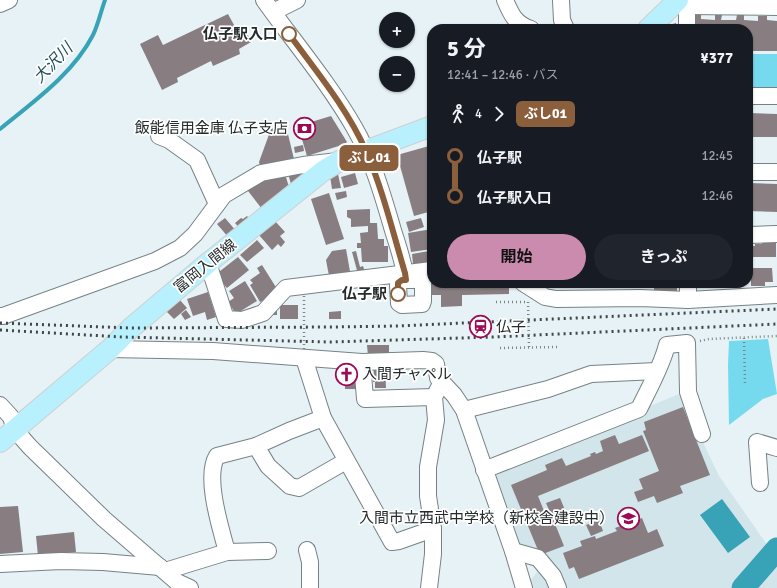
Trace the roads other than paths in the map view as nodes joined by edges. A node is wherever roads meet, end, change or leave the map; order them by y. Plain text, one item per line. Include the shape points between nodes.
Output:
1 (8, 0) edge
2 (297, 0) edge
3 (505, 0) edge
4 (561, 0) edge
5 (684, 2) edge
6 (0, 4) edge
7 (268, 6) edge
8 (777, 7) edge
9 (520, 24) edge
10 (564, 24) edge
11 (655, 24) edge
12 (686, 24) edge
13 (753, 96) edge
14 (777, 96) edge
15 (427, 128) edge
16 (159, 136) dead end
17 (366, 151) junction
18 (341, 160) junction
19 (753, 172) edge
20 (777, 172) edge
21 (217, 204) junction
22 (777, 234) edge
23 (753, 235) edge
24 (208, 263) junction
25 (427, 271) edge
26 (406, 277) junction
27 (531, 288) edge
28 (688, 288) edge
29 (777, 295) edge
30 (688, 300) junction
31 (0, 316) edge
32 (110, 349) junction
33 (304, 353) junction
34 (362, 362) junction
35 (657, 371) junction
36 (442, 382) junction
37 (434, 397) junction
38 (0, 405) edge
39 (464, 410) junction
40 (323, 418) junction
41 (702, 434) dead end
42 (8, 436) edge
43 (256, 446) junction
44 (777, 448) edge
45 (346, 461) junction
46 (484, 470) junction
47 (760, 483) dead end
48 (433, 529) junction
49 (307, 550) dead end
50 (268, 551) dead end
51 (513, 551) junction
52 (227, 552) junction
53 (0, 564) edge
54 (162, 569) junction
55 (190, 588) edge
56 (310, 588) edge
57 (429, 588) edge
58 (524, 588) edge
59 (558, 588) edge

1 - 6 street
2 - 7 street
3 - 9 street via 512,16
4 - 10 street
5 - 8 street
5 - 11 main road
5 - 12 street
7 - 17 street via 340,105
13 - 14 street
15 - 17 main road, 富岡入間線
16 - 21 street via 197,160
17 - 18 main road, 富岡入間線
17 - 26 street
18 - 21 street via 262,173 224,194
18 - 24 main road, 富岡入間線
19 - 20 street
21 - 31 street via 195,234 180,248 155,261
22 - 23 street
24 - 26 street via 226,319 242,320 263,313 286,288
24 - 32 main road, 富岡入間線
25 - 26 street
27 - 30 street via 545,297 556,299
28 - 30 street
29 - 30 street
32 - 33 street
32 - 42 main road, 富岡入間線
33 - 34 street
33 - 40 street
34 - 36 street via 432,361 436,364 438,378
34 - 37 street via 364,399
35 - 39 street via 591,374
35 - 41 street via 667,345 688,343 688,392
35 - 46 street via 639,409
36 - 37 street
36 - 39 street
37 - 48 street via 436,420 428,467 428,496
38 - 42 street via 11,417
39 - 46 street
40 - 43 street
40 - 45 street
42 - 54 street via 30,447 104,519
43 - 45 street via 268,466 290,486 299,488
43 - 52 street via 217,456 213,462 213,492
44 - 47 street via 757,442
45 - 48 street via 392,542
46 - 51 street
48 - 57 street
49 - 56 street via 310,562
50 - 52 street
51 - 58 street
51 - 59 street via 538,558 553,576
52 - 54 street
53 - 54 street via 103,562
54 - 55 street via 177,582

